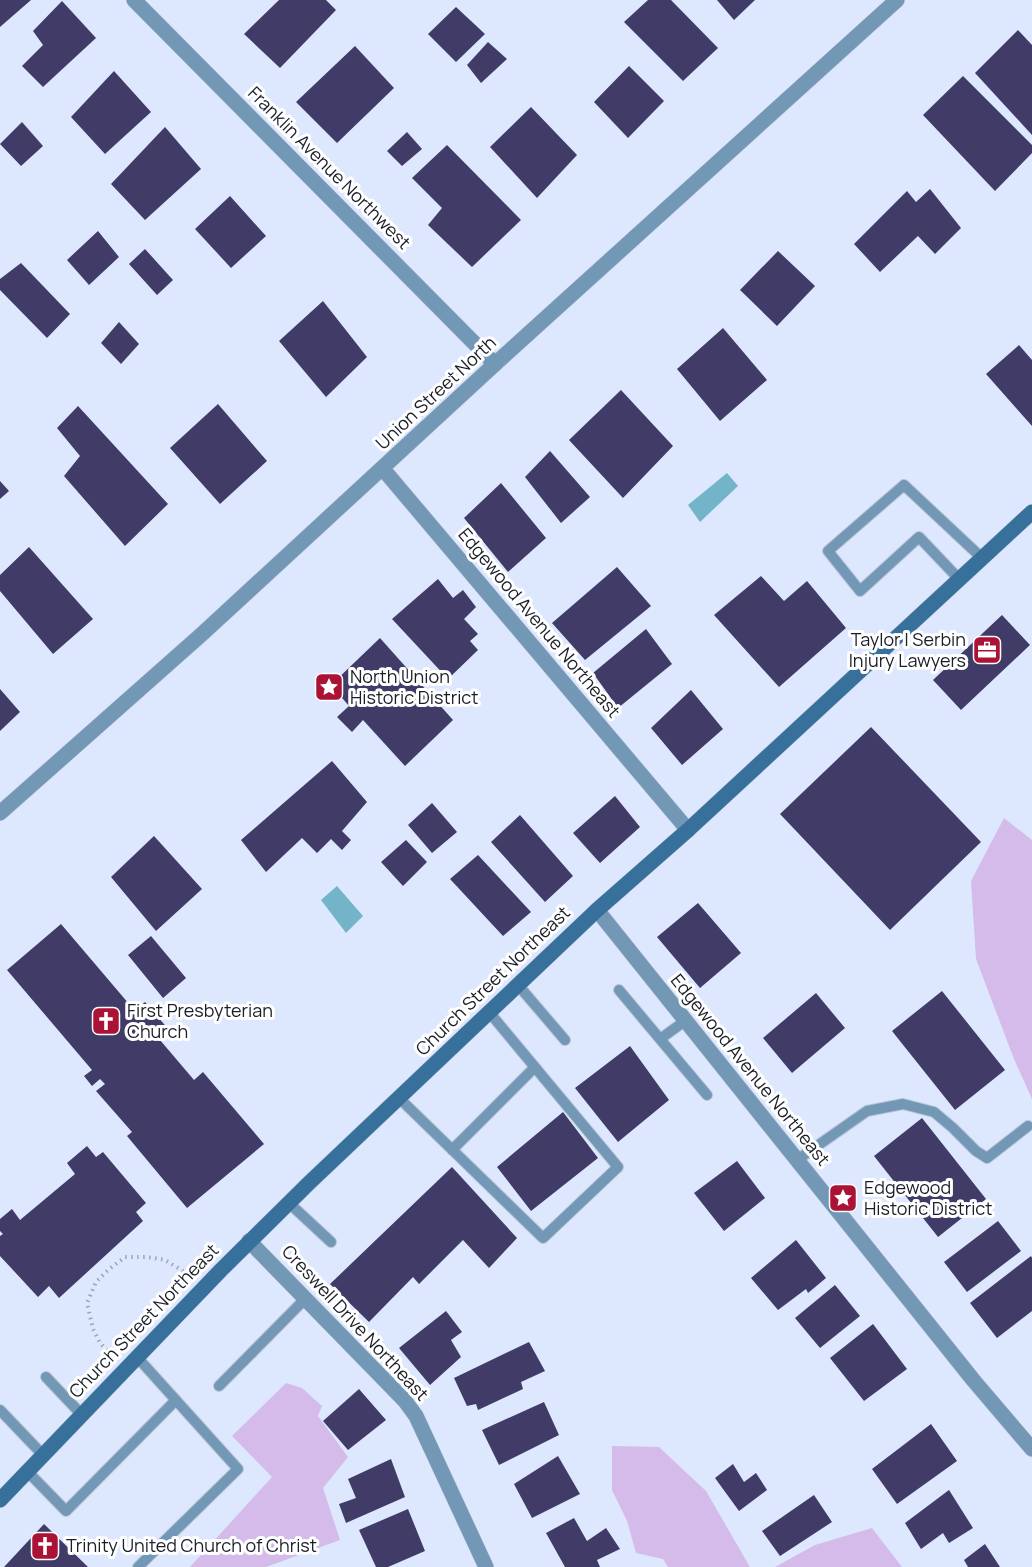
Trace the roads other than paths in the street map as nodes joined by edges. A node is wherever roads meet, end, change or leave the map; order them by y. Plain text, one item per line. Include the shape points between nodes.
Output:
1 (135, 0) edge
2 (897, 0) edge
3 (495, 364) junction
4 (383, 469) junction
5 (1032, 512) edge
6 (981, 558) junction
7 (958, 579) junction
8 (0, 813) edge
9 (688, 830) junction
10 (597, 910) junction
11 (518, 985) junction
12 (619, 990) dead end
13 (489, 1012) junction
14 (685, 1021) junction
15 (660, 1039) junction
16 (565, 1040) dead end
17 (535, 1067) junction
18 (707, 1095) dead end
19 (399, 1098) junction
20 (1028, 1125) dead end
21 (452, 1150) junction
22 (797, 1160) junction
23 (289, 1203) junction
24 (249, 1241) junction
25 (331, 1242) dead end
26 (306, 1298) junction
27 (137, 1357) junction
28 (46, 1377) dead end
29 (219, 1386) dead end
30 (176, 1400) junction
31 (0, 1410) edge
32 (82, 1414) junction
33 (1032, 1449) edge
34 (43, 1455) junction
35 (27, 1471) junction
36 (0, 1500) edge
37 (138, 1567) edge
38 (486, 1567) edge

1 - 3 street, Franklin Avenue Northwest
2 - 3 street, Union Street North
3 - 4 street, Union Street North
4 - 8 street, Union Street North
4 - 9 street, Edgewood Avenue Northeast
5 - 6 main road, Church Street Northeast
6 - 7 main road, Church Street Northeast
6 - 7 lane via 904,484 828,551 860,591 919,537
7 - 9 main road, Church Street Northeast
9 - 10 main road, Church Street Northeast
10 - 11 main road, Church Street Northeast
10 - 14 street, Edgewood Avenue Northeast
11 - 13 main road, Church Street Northeast
11 - 16 lane
12 - 15 lane
13 - 17 lane
13 - 19 main road, Church Street Northeast
14 - 15 lane
14 - 22 street, Edgewood Avenue Northeast
15 - 18 lane
17 - 21 lane
17 - 21 lane via 618,1167 543,1238
19 - 21 lane
19 - 23 main road, Church Street Northeast
20 - 22 lane via 987,1158 934,1112 903,1104 867,1111
22 - 33 street, Edgewood Avenue Northeast
23 - 24 main road, Church Street Northeast
23 - 25 lane
24 - 26 street, Creswell Drive Northeast
24 - 27 main road, Church Street Northeast
26 - 29 lane
26 - 38 street, Creswell Drive Northeast via 416,1416
27 - 30 lane
27 - 32 main road, Church Street Northeast
28 - 32 lane
30 - 35 lane via 66,1510
30 - 37 lane via 238,1469
31 - 34 lane
32 - 34 main road, Church Street Northeast
34 - 35 main road, Church Street Northeast
35 - 36 main road, Church Street Northeast

